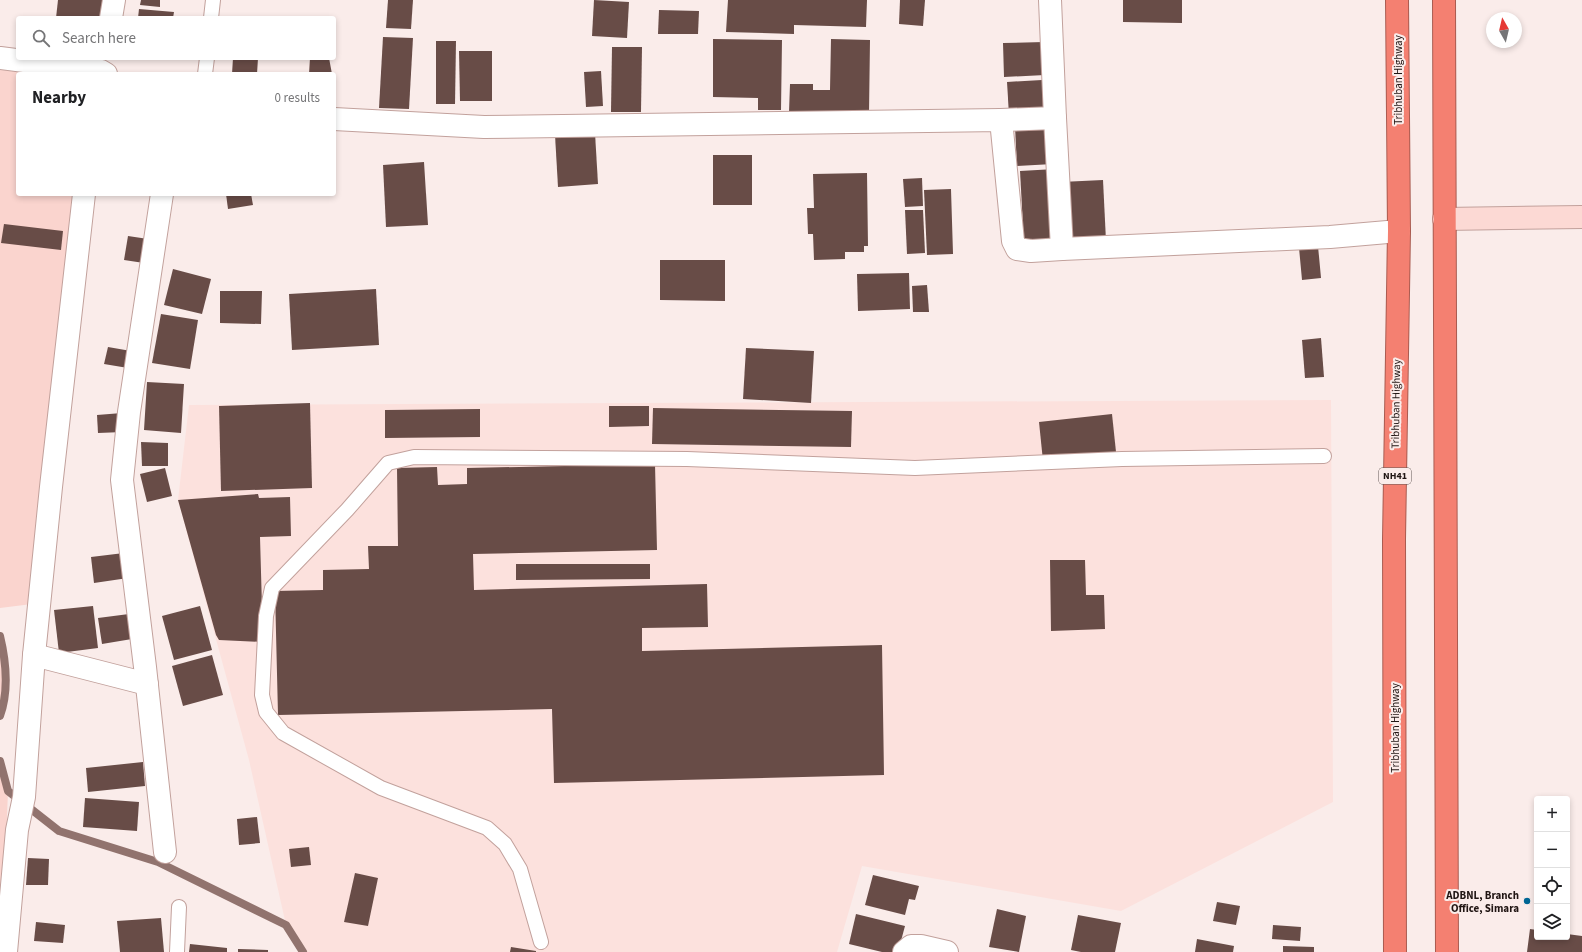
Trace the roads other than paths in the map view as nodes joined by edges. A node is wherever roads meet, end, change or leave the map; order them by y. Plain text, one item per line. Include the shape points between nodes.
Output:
1 (114, 0) edge
2 (213, 0) edge
3 (1050, 0) edge
4 (1397, 0) edge
5 (1444, 0) edge
6 (111, 16) edge
7 (211, 16) edge
8 (0, 58) edge
9 (16, 60) edge
10 (19, 60) edge
11 (207, 60) edge
12 (103, 69) edge
13 (205, 72) edge
14 (1055, 118) junction
15 (336, 119) edge
16 (1001, 120) junction
17 (84, 196) edge
18 (162, 196) edge
19 (1582, 217) edge
20 (1444, 219) junction
21 (1399, 231) junction
22 (1062, 249) junction
23 (1324, 456) dead end
24 (34, 655) junction
25 (147, 684) junction
26 (165, 852) dead end
27 (179, 907) dead end
28 (541, 942) dead end
29 (6, 952) edge
30 (177, 952) edge
31 (904, 952) edge
32 (947, 952) edge
33 (1395, 952) edge
34 (1447, 952) edge

1 - 6 street
2 - 7 lane
3 - 14 street
4 - 21 highway, Tribhuban Highway / NH41
5 - 20 highway
8 - 9 street
10 - 12 street
11 - 13 lane
14 - 16 street
14 - 22 street
15 - 16 street via 484,126
16 - 22 street via 1015,245 1017,249 1031,251
17 - 24 street
18 - 25 street via 129,412 122,480
19 - 20 main road
20 - 34 highway
21 - 22 street via 1330,237
21 - 33 highway, Tribhuban Highway / NH41 via 1394,539
23 - 28 lane via 1122,459 915,468 672,458 414,457 388,463 272,588 266,616 262,695 266,712 283,733 380,788 487,828 505,844 520,868
24 - 25 street
24 - 29 street via 24,797 17,830
25 - 26 street
27 - 30 lane
31 - 32 street via 911,946

